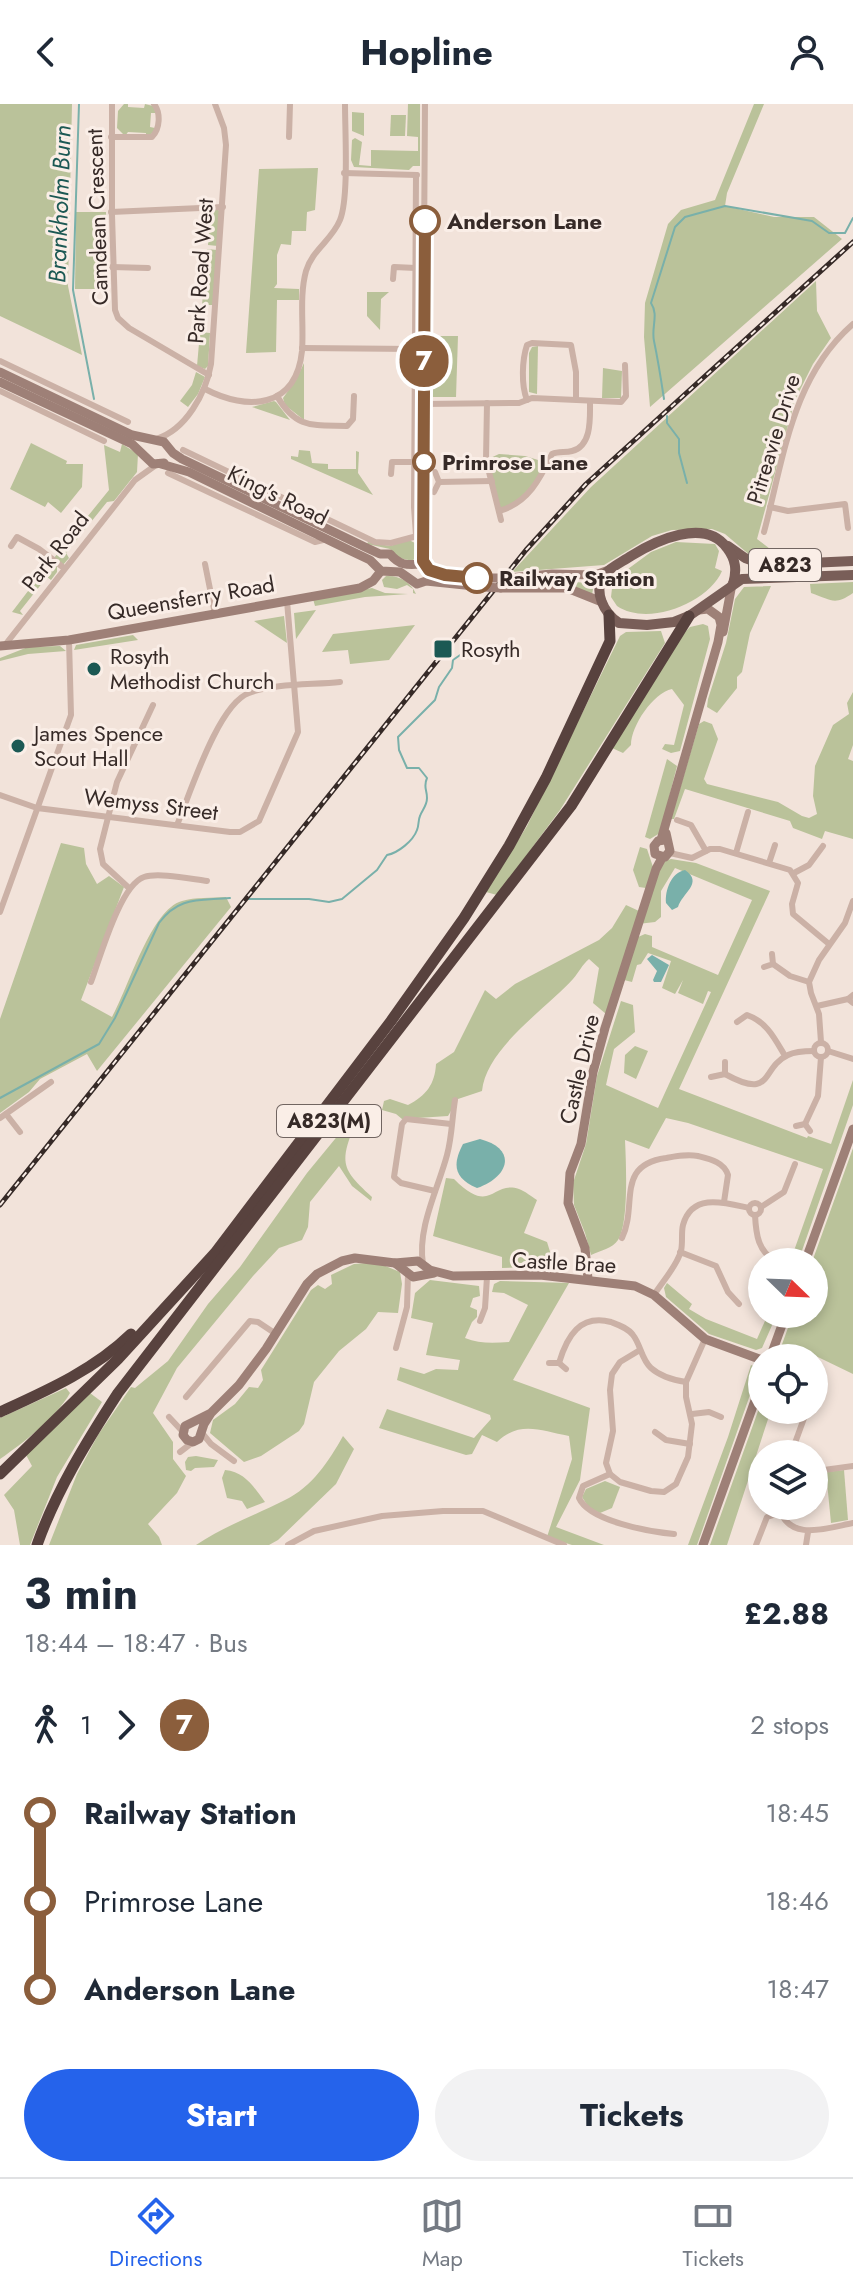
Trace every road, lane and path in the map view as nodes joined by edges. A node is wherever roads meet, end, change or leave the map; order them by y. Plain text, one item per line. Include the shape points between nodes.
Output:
1 (112, 104) edge
2 (154, 104) edge
3 (215, 104) edge
4 (290, 104) edge
5 (345, 104) edge
6 (425, 104) edge
7 (111, 137) junction
8 (289, 137) dead end
9 (344, 173) junction
10 (416, 175) junction
11 (425, 175) junction
12 (223, 207) junction
13 (111, 212) junction
14 (112, 267) junction
15 (148, 268) dead end
16 (416, 268) junction
17 (393, 279) dead end
18 (415, 312) junction
19 (425, 312) junction
20 (853, 324) edge
21 (302, 348) junction
22 (414, 349) junction
23 (0, 361) edge
24 (625, 365) dead end
25 (0, 372) edge
26 (209, 375) junction
27 (0, 382) edge
28 (205, 389) junction
29 (0, 391) edge
30 (277, 396) junction
31 (354, 396) dead end
32 (576, 398) junction
33 (527, 400) junction
34 (590, 402) junction
35 (487, 403) junction
36 (424, 404) junction
37 (128, 422) dead end
38 (105, 429) junction
39 (174, 430) junction
40 (155, 440) junction
41 (169, 448) junction
42 (183, 450) dead end
43 (145, 456) junction
44 (414, 462) junction
45 (158, 464) junction
46 (203, 464) junction
47 (435, 472) dead end
48 (168, 473) dead end
49 (391, 474) dead end
50 (187, 476) junction
51 (135, 480) junction
52 (492, 481) junction
53 (439, 482) junction
54 (434, 492) dead end
55 (770, 507) junction
56 (499, 511) junction
57 (501, 520) dead end
58 (848, 528) dead end
59 (764, 532) dead end
60 (419, 536) junction
61 (723, 542) junction
62 (11, 546) dead end
63 (380, 554) junction
64 (394, 560) junction
65 (853, 561) edge
66 (205, 564) dead end
67 (420, 566) junction
68 (64, 568) junction
69 (612, 568) junction
70 (381, 569) junction
71 (853, 575) edge
72 (409, 578) junction
73 (426, 581) junction
74 (487, 583) junction
75 (732, 584) junction
76 (287, 601) junction
77 (602, 602) junction
78 (694, 613) junction
79 (215, 614) junction
80 (609, 615) junction
81 (69, 640) junction
82 (718, 642) junction
83 (2, 646) edge
84 (340, 682) dead end
85 (296, 686) junction
86 (153, 705) dead end
87 (0, 795) edge
88 (37, 808) junction
89 (748, 812) dead end
90 (107, 816) junction
91 (677, 820) dead end
92 (177, 825) junction
93 (775, 845) dead end
94 (823, 846) dead end
95 (666, 850) junction
96 (706, 851) junction
97 (736, 853) junction
98 (769, 863) junction
99 (794, 873) junction
100 (207, 881) dead end
101 (129, 888) junction
102 (853, 901) edge
103 (0, 912) edge
104 (845, 923) junction
105 (853, 928) edge
106 (829, 944) junction
107 (772, 954) dead end
108 (773, 964) junction
109 (764, 967) dead end
110 (91, 982) dead end
111 (809, 982) junction
112 (851, 999) edge
113 (817, 1006) junction
114 (737, 1022) dead end
115 (821, 1042) junction
116 (814, 1051) junction
117 (828, 1051) junction
118 (785, 1056) junction
119 (821, 1057) junction
120 (853, 1059) edge
121 (725, 1062) dead end
122 (725, 1074) junction
123 (711, 1077) dead end
124 (51, 1082) dead end
125 (43, 1088) junction
126 (48, 1096) dead end
127 (455, 1100) dead end
128 (3, 1116) edge
129 (451, 1124) junction
130 (805, 1124) junction
131 (796, 1126) dead end
132 (853, 1129) edge
133 (810, 1131) dead end
134 (20, 1132) dead end
135 (795, 1164) dead end
136 (792, 1176) junction
137 (803, 1180) dead end
138 (435, 1191) junction
139 (724, 1202) junction
140 (761, 1207) junction
141 (749, 1208) junction
142 (244, 1215) junction
143 (755, 1215) junction
144 (627, 1228) junction
145 (637, 1232) dead end
146 (622, 1238) dead end
147 (762, 1248) edge
148 (810, 1248) edge
149 (680, 1252) junction
150 (416, 1268) junction
151 (487, 1277) junction
152 (588, 1279) junction
153 (728, 1292) junction
154 (654, 1295) junction
155 (720, 1301) dead end
156 (739, 1304) dead end
157 (480, 1321) dead end
158 (276, 1334) junction
159 (705, 1339) junction
160 (396, 1348) dead end
161 (640, 1350) junction
162 (748, 1355) edge
163 (549, 1363) dead end
164 (559, 1363) junction
165 (566, 1369) dead end
166 (686, 1382) junction
167 (186, 1397) dead end
168 (0, 1412) edge
169 (692, 1414) junction
170 (721, 1417) dead end
171 (170, 1418) dead end
172 (748, 1420) edge
173 (655, 1432) dead end
174 (193, 1433) junction
175 (690, 1444) junction
176 (234, 1461) dead end
177 (853, 1466) edge
178 (828, 1469) edge
179 (0, 1474) edge
180 (610, 1474) junction
181 (766, 1520) edge
182 (788, 1520) edge
183 (853, 1523) edge
184 (808, 1532) junction
185 (661, 1533) junction
186 (674, 1534) dead end
187 (37, 1545) edge
188 (288, 1545) edge
189 (564, 1545) edge
190 (660, 1545) edge
191 (703, 1545) edge
192 (756, 1545) edge
193 (806, 1545) edge

1 - 7 street, Camdean Crescent
2 - 7 street via 157,130 152,137
3 - 12 street, Park Road West via 226,145
4 - 8 street
5 - 9 street
6 - 11 street
7 - 13 street, Camdean Crescent
9 - 10 street
9 - 21 street via 340,220 305,274
10 - 11 street
10 - 16 street
11 - 19 street
12 - 13 street
12 - 26 street, Park Road West
13 - 14 street, Camdean Crescent
14 - 15 street
14 - 26 street, Camdean Crescent via 118,318
16 - 17 street via 394,267
16 - 18 street
18 - 19 street
18 - 22 street
19 - 36 street
20 - 55 street, Pitreavie Drive via 834,340 804,389
21 - 22 street
21 - 30 street via 293,377
22 - 44 street
23 - 38 street
24 - 34 street via 624,400
25 - 38 street, King's Road
26 - 28 street, Park Road West
27 - 38 street, King's Road
28 - 30 street via 241,403
28 - 39 street, Park Road West
29 - 38 street
30 - 31 street via 305,425 347,426 353,419
32 - 33 street
32 - 33 street via 571,345 532,343 524,352
32 - 34 street
33 - 35 street
34 - 56 street via 582,444 574,451 552,454 536,486 519,503
35 - 36 street
35 - 52 street via 486,460
36 - 60 street
37 - 38 street
38 - 40 street, King's Road
38 - 43 street, King's Road
39 - 40 street, Park Road West
39 - 41 street, Park Road West
40 - 41 street, King's Road
40 - 43 street via 146,446
41 - 45 street via 167,460
41 - 46 street, King's Road via 177,457
42 - 46 street
43 - 45 street, King's Road
43 - 51 street, Park Road
44 - 49 street via 392,462
44 - 60 street via 414,529
45 - 50 street, King's Road
45 - 51 street, Park Road
46 - 60 street via 375,542
46 - 63 street, King's Road
47 - 53 street
48 - 50 street
50 - 70 street, King's Road
51 - 68 street, Park Road
52 - 53 street
52 - 56 street
53 - 54 street
55 - 58 street via 788,511 845,504
55 - 59 street, Pitreavie Drive
56 - 57 street
60 - 67 street
61 - 65 main road, A823 via 765,565
61 - 69 main road, A823 via 705,534 664,539
61 - 75 main road, A823 via 735,564
62 - 68 street via 17,537
63 - 64 street
63 - 70 street via 376,558
64 - 67 street
64 - 70 street via 393,566
66 - 79 street
67 - 72 street via 409,571
67 - 73 street
67 - 74 street
68 - 83 street, Park Road
69 - 74 street, bridge via 595,575 552,574
69 - 77 main road via 602,579
70 - 72 street, King's Road
70 - 76 street, Queensferry Road via 365,587
71 - 75 main road, A823 via 750,578
72 - 73 street, King's Road via 417,584
73 - 74 street
74 - 77 street, bridge via 501,588 559,587
75 - 78 main road, A823
75 - 82 street, Castle Drive
76 - 79 street, Queensferry Road
76 - 85 street, Wemyss Street
77 - 80 main road
78 - 80 main road, A823 via 667,624 633,626
78 - 82 street via 708,609 719,617
78 - 187 highway, A823(M) via 571,806 118,1393 47,1515
79 - 81 street, Queensferry Road
80 - 142 highway, A823(M) via 610,641 509,846 391,1021
81 - 83 street, Queensferry Road
81 - 88 street via 71,715
82 - 95 street, Castle Drive via 683,759
84 - 85 street
85 - 92 street via 249,692 229,706
85 - 92 street, Wemyss Street via 298,732 259,821 240,832
86 - 90 street via 122,767
87 - 88 street, Wemyss Street
88 - 90 street, Wemyss Street
88 - 103 street
89 - 97 street
90 - 92 street, Wemyss Street
90 - 101 street via 100,858
91 - 96 street via 691,825
93 - 98 street
94 - 99 street via 809,865
95 - 96 street via 692,858
95 - 152 street, Castle Drive via 597,1055 581,1144 570,1173 568,1203 585,1248
96 - 97 street
97 - 98 street
98 - 99 street
99 - 106 street via 798,886 793,914
100 - 101 street via 144,876
101 - 110 street
102 - 104 street
104 - 105 street
104 - 106 street
106 - 111 street
107 - 108 street
108 - 109 street
108 - 111 street
111 - 113 street
112 - 113 street
113 - 115 street
114 - 118 street via 746,1012 765,1026
115 - 116 street
115 - 117 street
116 - 118 street
116 - 119 street
117 - 119 street
117 - 120 street
118 - 122 street via 759,1083 744,1084
119 - 130 street via 818,1096
121 - 122 street
122 - 123 street
124 - 125 street
125 - 126 street
125 - 128 street
127 - 129 street
128 - 134 street
129 - 138 street
129 - 138 street via 409,1118 402,1124 394,1177
130 - 131 street
130 - 133 street
132 - 148 street
135 - 136 street
136 - 137 street
136 - 140 street via 782,1195
138 - 150 street
139 - 141 street
139 - 144 street via 728,1175 720,1164 690,1155 653,1160 634,1177
139 - 149 street via 706,1202 689,1213
140 - 141 street via 753,1203
140 - 143 street
141 - 143 street
142 - 168 highway via 124,1341 56,1386
142 - 179 highway, A823(M) via 167,1307
143 - 147 street
144 - 145 street
144 - 146 street
149 - 153 street via 713,1263
149 - 154 street
150 - 151 street, Castle Brae
150 - 158 street, Castle Brae via 355,1258 327,1268 307,1284
150 - 160 street
151 - 152 street, Castle Brae
151 - 157 street
152 - 154 street, Castle Brae via 629,1284
153 - 155 street
153 - 156 street
154 - 159 street, Castle Brae
158 - 167 street via 250,1321
158 - 174 street, Castle Brae via 239,1385
159 - 162 street, Castle Brae
159 - 166 street
161 - 164 street via 624,1327 592,1320 573,1332
161 - 166 street via 654,1371
161 - 180 street via 623,1359 612,1374 613,1431 606,1463
163 - 164 street
164 - 165 street
166 - 169 street
169 - 170 street
169 - 175 street
171 - 174 street
172 - 191 street
173 - 175 street
174 - 176 street
175 - 180 street via 679,1479 667,1491 622,1483
177 - 178 street
180 - 185 street via 583,1486 583,1506
181 - 192 street
182 - 184 street
183 - 184 street
184 - 193 street
185 - 186 street
185 - 190 street
188 - 189 street via 314,1531 382,1516 483,1511

